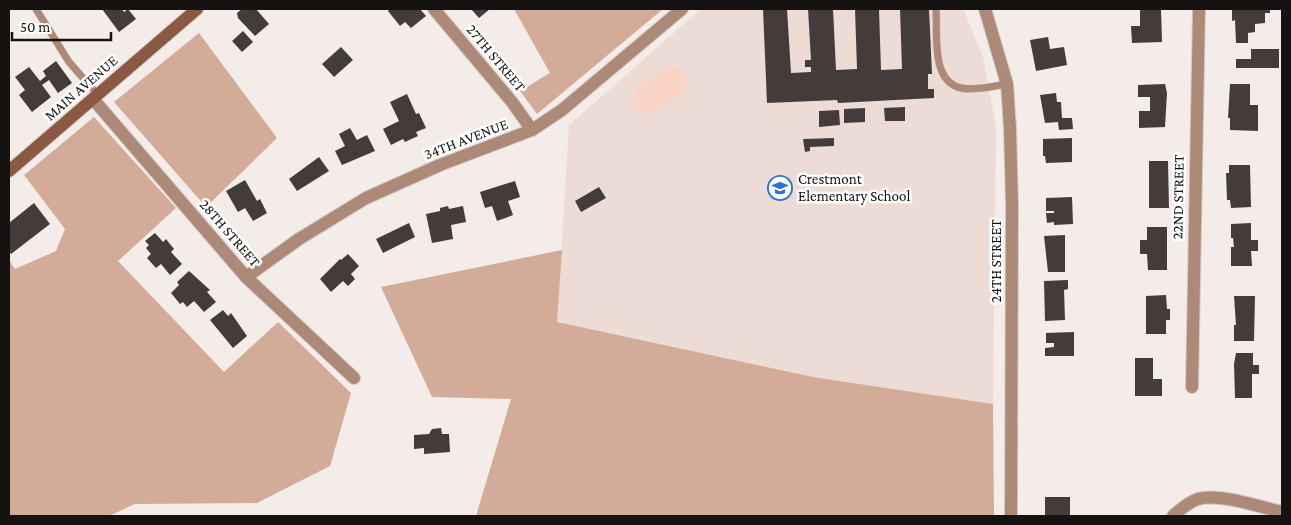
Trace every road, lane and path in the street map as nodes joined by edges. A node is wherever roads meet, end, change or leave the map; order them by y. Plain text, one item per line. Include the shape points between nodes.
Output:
1 (36, 9) edge
2 (197, 9) edge
3 (434, 9) edge
4 (682, 9) edge
5 (936, 9) edge
6 (1199, 9) edge
7 (990, 10) edge
8 (1008, 84) junction
9 (95, 97) junction
10 (532, 130) junction
11 (9, 171) edge
12 (246, 277) junction
13 (354, 378) dead end
14 (1192, 387) dead end
15 (1282, 512) edge
16 (1011, 516) edge
17 (1172, 516) edge

1 - 9 lane
2 - 9 main road, MAIN AVENUE
3 - 10 street, 27TH STREET
4 - 10 street, 34TH AVENUE via 562,110
5 - 8 lane via 940,69 946,81 961,88
6 - 14 street, 22ND STREET
7 - 8 street, 24TH STREET
8 - 16 street, 24TH STREET via 1012,205
9 - 11 main road, MAIN AVENUE
9 - 12 street, 28TH STREET
10 - 12 street, 34TH AVENUE via 366,198 299,239
12 - 13 street, 28TH STREET
15 - 17 street via 1214,498 1199,499

